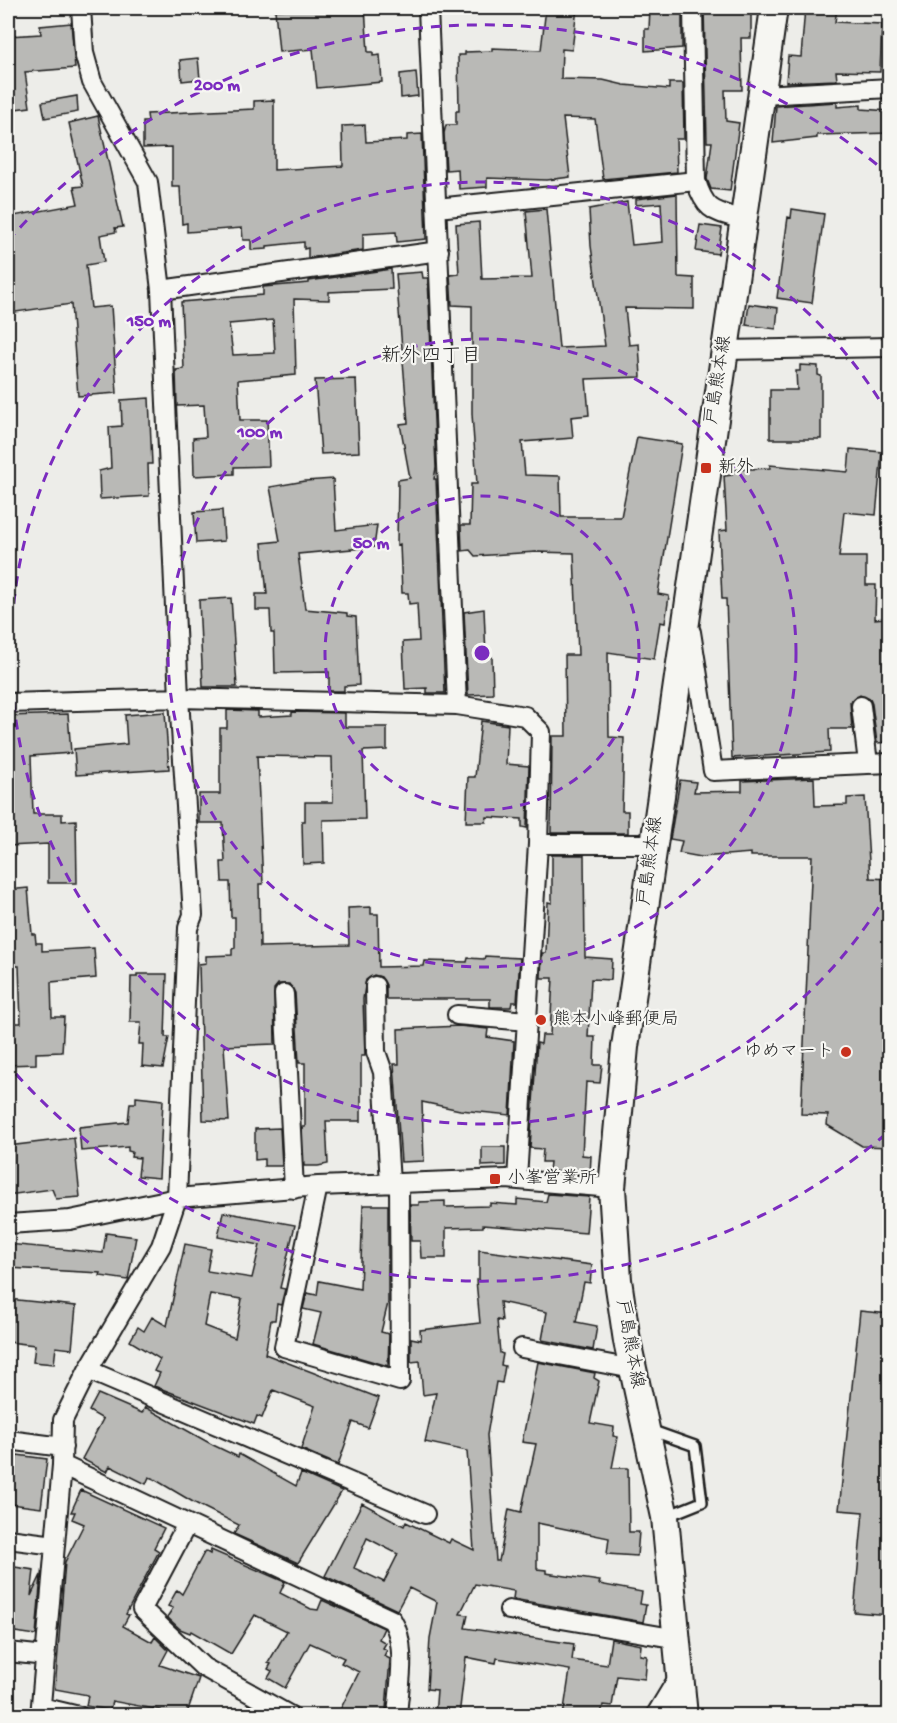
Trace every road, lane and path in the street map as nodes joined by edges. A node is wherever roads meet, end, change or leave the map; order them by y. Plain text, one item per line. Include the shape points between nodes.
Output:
1 (81, 8) edge
2 (428, 8) edge
3 (693, 8) edge
4 (774, 8) edge
5 (890, 88) edge
6 (762, 95) junction
7 (696, 182) junction
8 (437, 208) junction
9 (744, 220) junction
10 (439, 251) junction
11 (161, 290) junction
12 (890, 348) edge
13 (723, 350) junction
14 (688, 612) junction
15 (179, 698) junction
16 (8, 703) edge
17 (457, 705) junction
18 (861, 706) dead end
19 (868, 763) junction
20 (890, 763) edge
21 (538, 843) junction
22 (653, 844) junction
23 (375, 986) dead end
24 (284, 994) dead end
25 (457, 1015) dead end
26 (527, 1021) junction
27 (517, 1179) junction
28 (395, 1183) junction
29 (318, 1186) junction
30 (612, 1188) junction
31 (294, 1189) junction
32 (177, 1198) junction
33 (8, 1224) edge
34 (522, 1348) dead end
35 (633, 1369) junction
36 (88, 1370) junction
37 (646, 1429) junction
38 (8, 1440) edge
39 (62, 1456) junction
40 (425, 1514) dead end
41 (665, 1517) junction
42 (187, 1524) junction
43 (8, 1539) edge
44 (55, 1545) junction
45 (509, 1610) dead end
46 (678, 1639) junction
47 (8, 1652) edge
48 (46, 1656) junction
49 (681, 1673) junction
50 (40, 1711) edge
51 (79, 1716) edge
52 (291, 1716) edge
53 (397, 1716) edge
54 (655, 1716) edge
55 (684, 1716) edge

1 - 11 street via 84,53 92,82 148,183
2 - 8 street
3 - 7 street
4 - 6 main road, 戸島熊本線
5 - 6 street
6 - 9 main road, 戸島熊本線
7 - 8 street
7 - 9 street via 709,209
8 - 10 street
9 - 13 main road, 戸島熊本線
10 - 11 street
10 - 17 street
11 - 15 street
12 - 13 street
13 - 14 main road, 戸島熊本線
14 - 19 street via 713,771
14 - 22 main road, 戸島熊本線
15 - 16 street
15 - 17 street
15 - 32 street via 192,915 188,928
17 - 21 street via 525,716 541,732
18 - 19 street
19 - 20 street
21 - 22 street
21 - 26 street
22 - 30 main road, 戸島熊本線 via 625,1047
23 - 28 street via 376,1052 382,1072
24 - 31 street
25 - 26 street
26 - 27 street
27 - 28 street
27 - 30 street
28 - 29 street
28 - 29 street via 400,1381 284,1347
29 - 31 street
30 - 35 main road, 戸島熊本線 via 618,1280
31 - 32 street
32 - 33 street via 70,1220
32 - 36 street via 161,1246
34 - 35 street
35 - 37 main road, 戸島熊本線
36 - 39 street via 63,1420
36 - 40 street
37 - 41 main road, 戸島熊本線
37 - 41 lane via 695,1446 702,1502
38 - 39 street
39 - 42 street
39 - 44 street
41 - 46 main road, 戸島熊本線
42 - 52 street via 142,1609 203,1667
42 - 53 street via 392,1620 399,1630 401,1645
43 - 44 street
44 - 48 street
45 - 46 street
46 - 49 main road, 戸島熊本線
47 - 48 street
48 - 50 street
49 - 54 street
49 - 55 main road, 戸島熊本線
50 - 51 street

